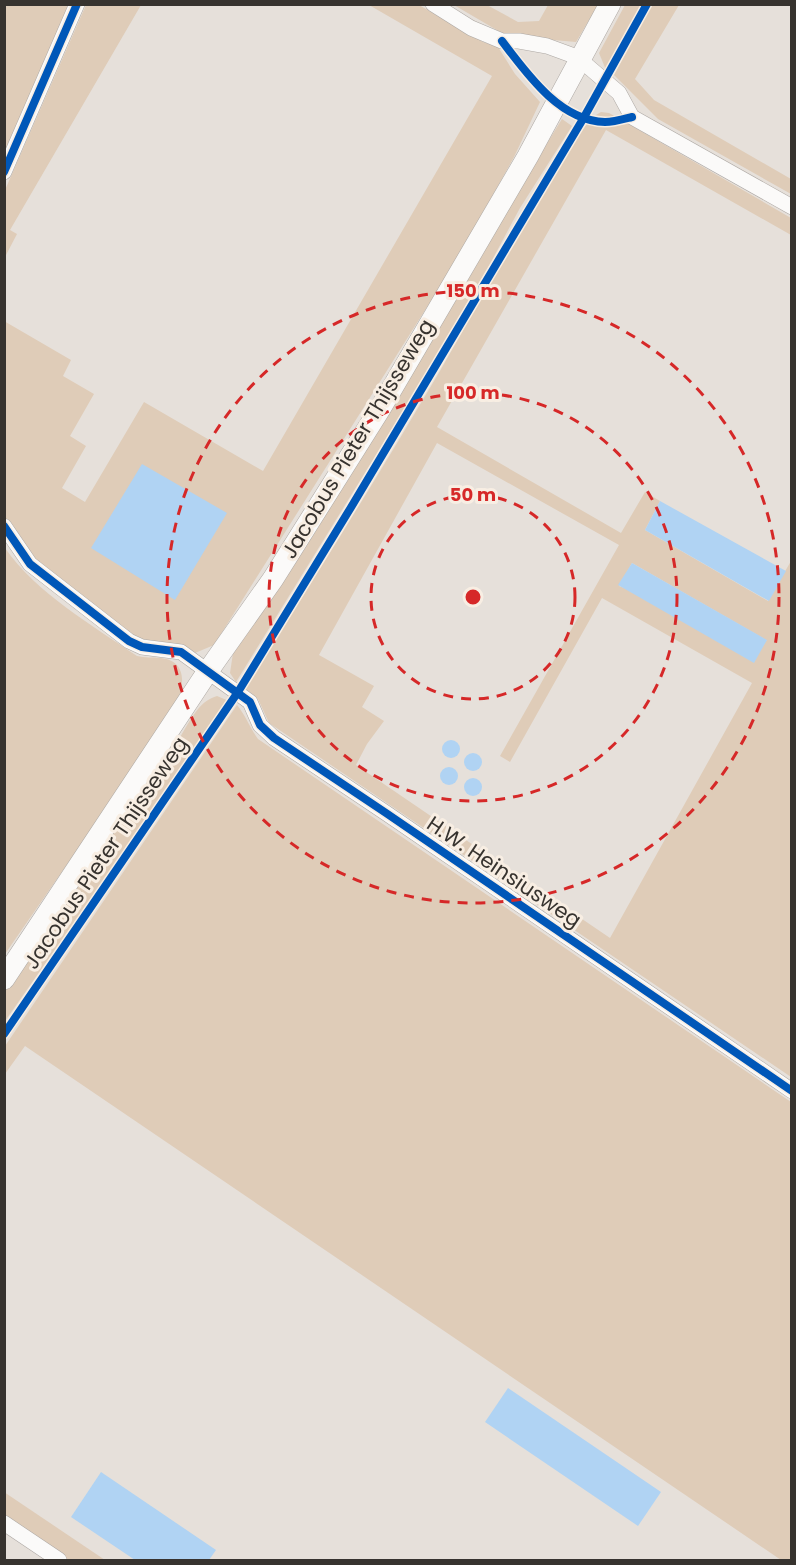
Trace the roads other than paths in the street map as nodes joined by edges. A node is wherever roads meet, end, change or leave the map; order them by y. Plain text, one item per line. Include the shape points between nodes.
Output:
1 (77, 4) edge
2 (433, 4) edge
3 (610, 4) edge
4 (580, 60) junction
5 (4, 172) edge
6 (792, 207) edge
7 (4, 526) edge
8 (208, 671) junction
9 (4, 980) edge
10 (792, 1091) edge
11 (4, 1523) edge
12 (59, 1560) edge

1 - 5 street
2 - 4 street via 471,28 502,41 547,46
3 - 4 street, Jacobus Pieter Thijsseweg
4 - 6 street via 619,93 632,117
4 - 8 street, Jacobus Pieter Thijsseweg via 380,409 273,579
7 - 8 street, H.W. Heinsiusweg via 30,564 129,641 141,647 181,651
8 - 9 street, Jacobus Pieter Thijsseweg
8 - 10 street, H.W. Heinsiusweg via 250,702 260,725 274,738
11 - 12 street

